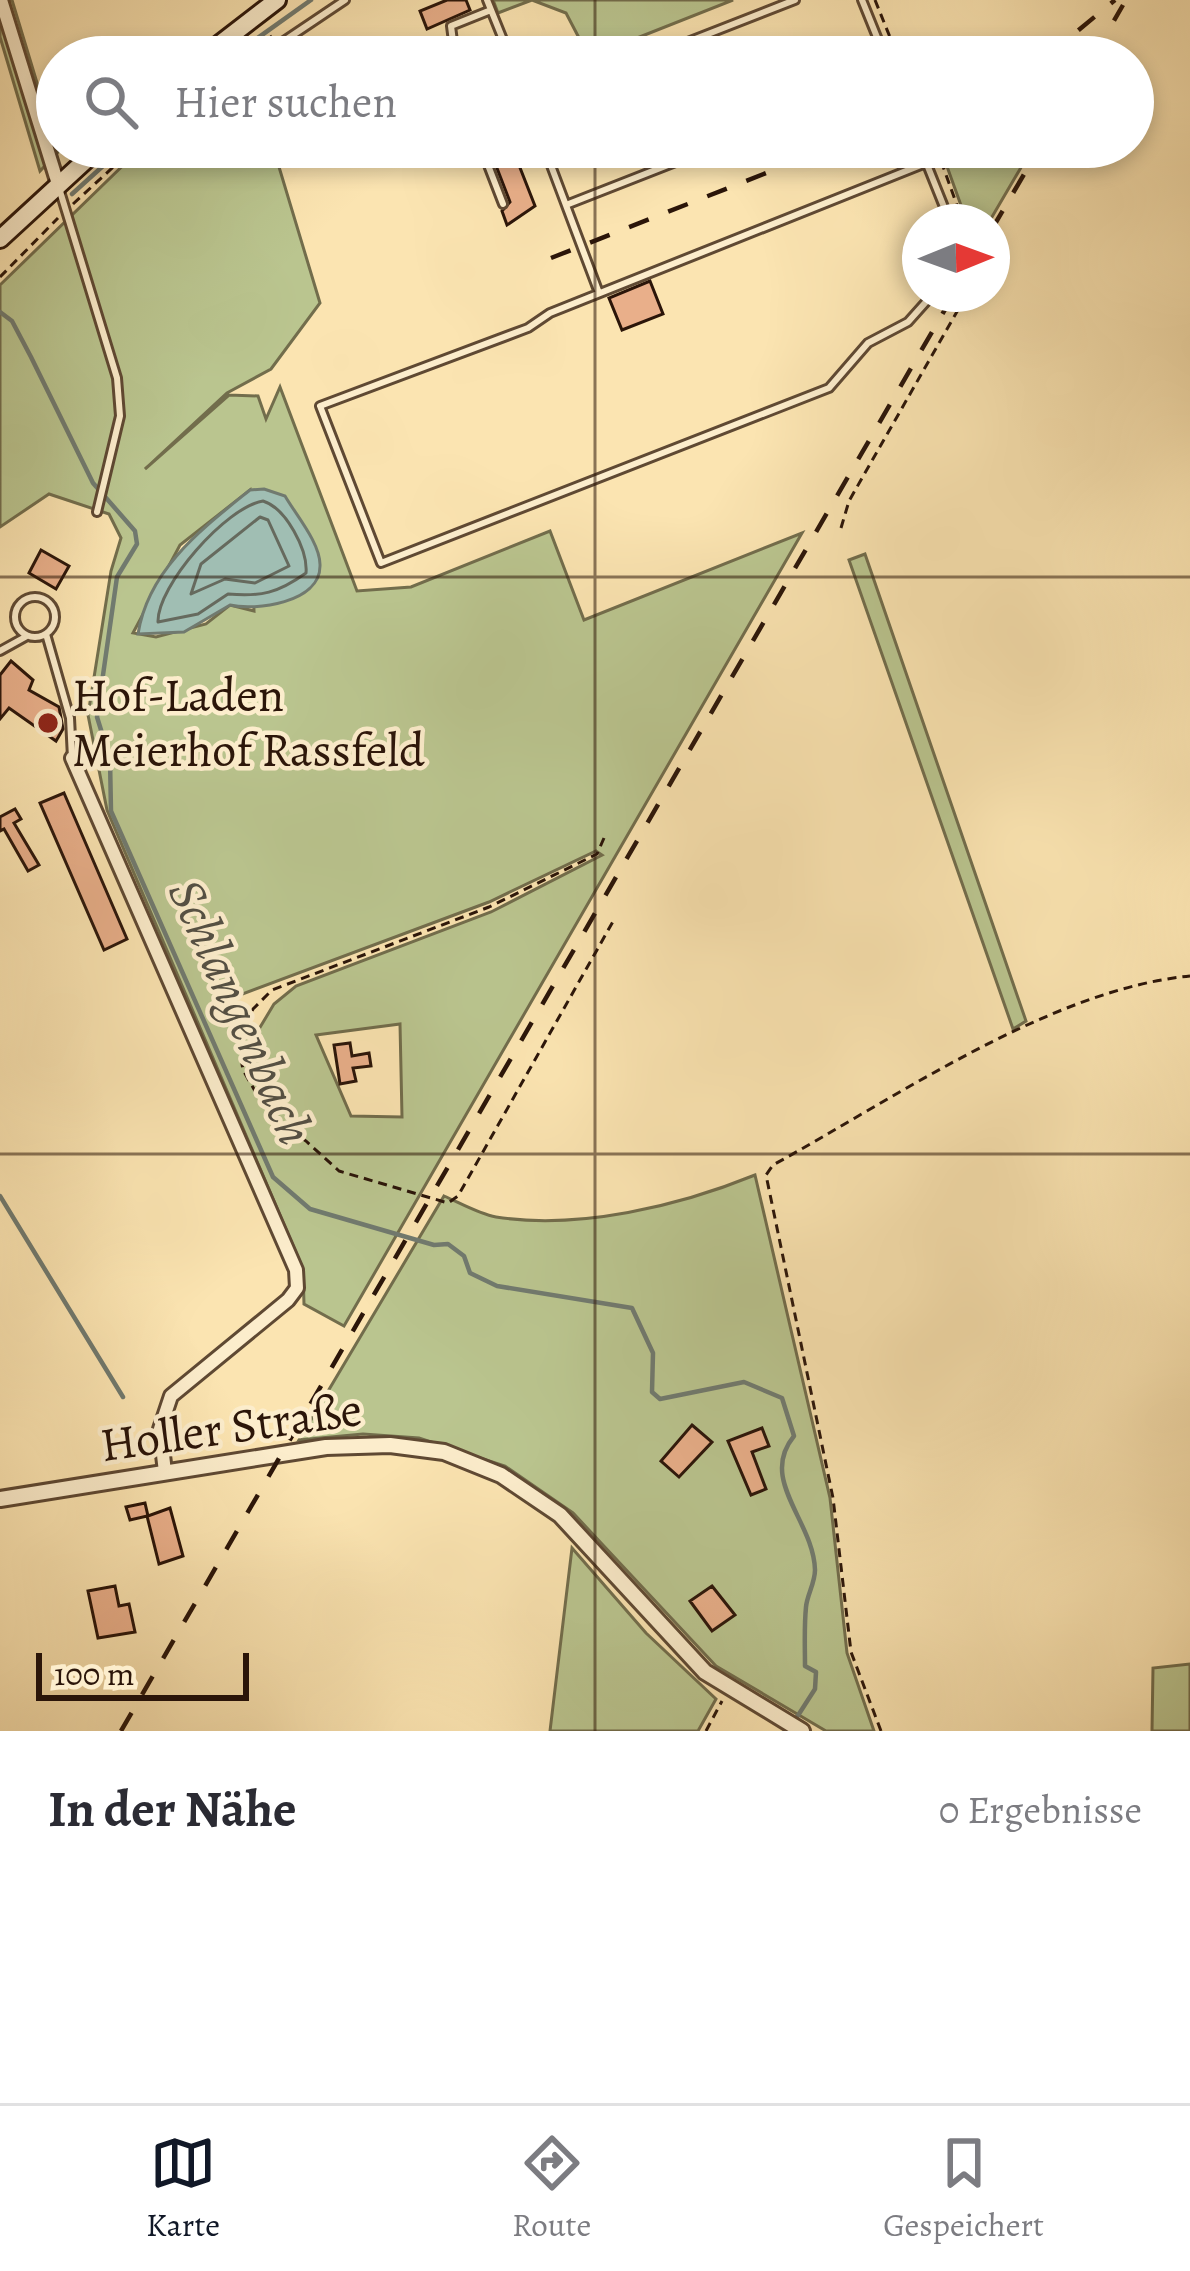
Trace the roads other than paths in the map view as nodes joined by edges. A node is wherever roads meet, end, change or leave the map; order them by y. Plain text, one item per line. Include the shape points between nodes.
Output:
1 (1, 0) edge
2 (277, 0) edge
3 (345, 0) edge
4 (488, 0) edge
5 (794, 0) edge
6 (862, 0) edge
7 (491, 10) junction
8 (230, 36) edge
9 (291, 36) edge
10 (452, 36) edge
11 (502, 36) edge
12 (702, 36) edge
13 (877, 36) edge
14 (36, 113) edge
15 (53, 168) edge
16 (76, 168) edge
17 (489, 168) edge
18 (552, 168) edge
19 (660, 168) edge
20 (913, 168) edge
21 (928, 168) edge
22 (58, 184) junction
23 (503, 204) dead end
24 (943, 204) edge
25 (566, 205) junction
26 (0, 239) edge
27 (599, 293) junction
28 (917, 312) edge
29 (97, 512) dead end
30 (46, 634) junction
31 (27, 636) junction
32 (0, 651) edge
33 (72, 758) joint
34 (165, 1472) junction
35 (0, 1499) edge
36 (802, 1731) edge

1 - 14 street
2 - 8 main road
3 - 9 lane
4 - 7 lane
5 - 12 lane
6 - 13 lane
7 - 10 lane via 451,26
7 - 11 lane
15 - 22 street
16 - 22 main road
17 - 23 lane
18 - 25 lane
19 - 25 lane
20 - 27 lane
21 - 24 lane
22 - 26 main road
22 - 29 lane via 117,378 120,416
25 - 27 lane
27 - 28 lane via 320,406 381,563 829,388 868,343
30 - 31 lane
30 - 31 lane via 53,606 28,596 14,618
30 - 33 lane via 70,718
31 - 32 lane
33 - 34 street via 296,1270 288,1300 172,1396 160,1429
34 - 35 street, Holler Straße
34 - 36 street, Holler Straße via 362,1445 471,1460 560,1515 705,1672

